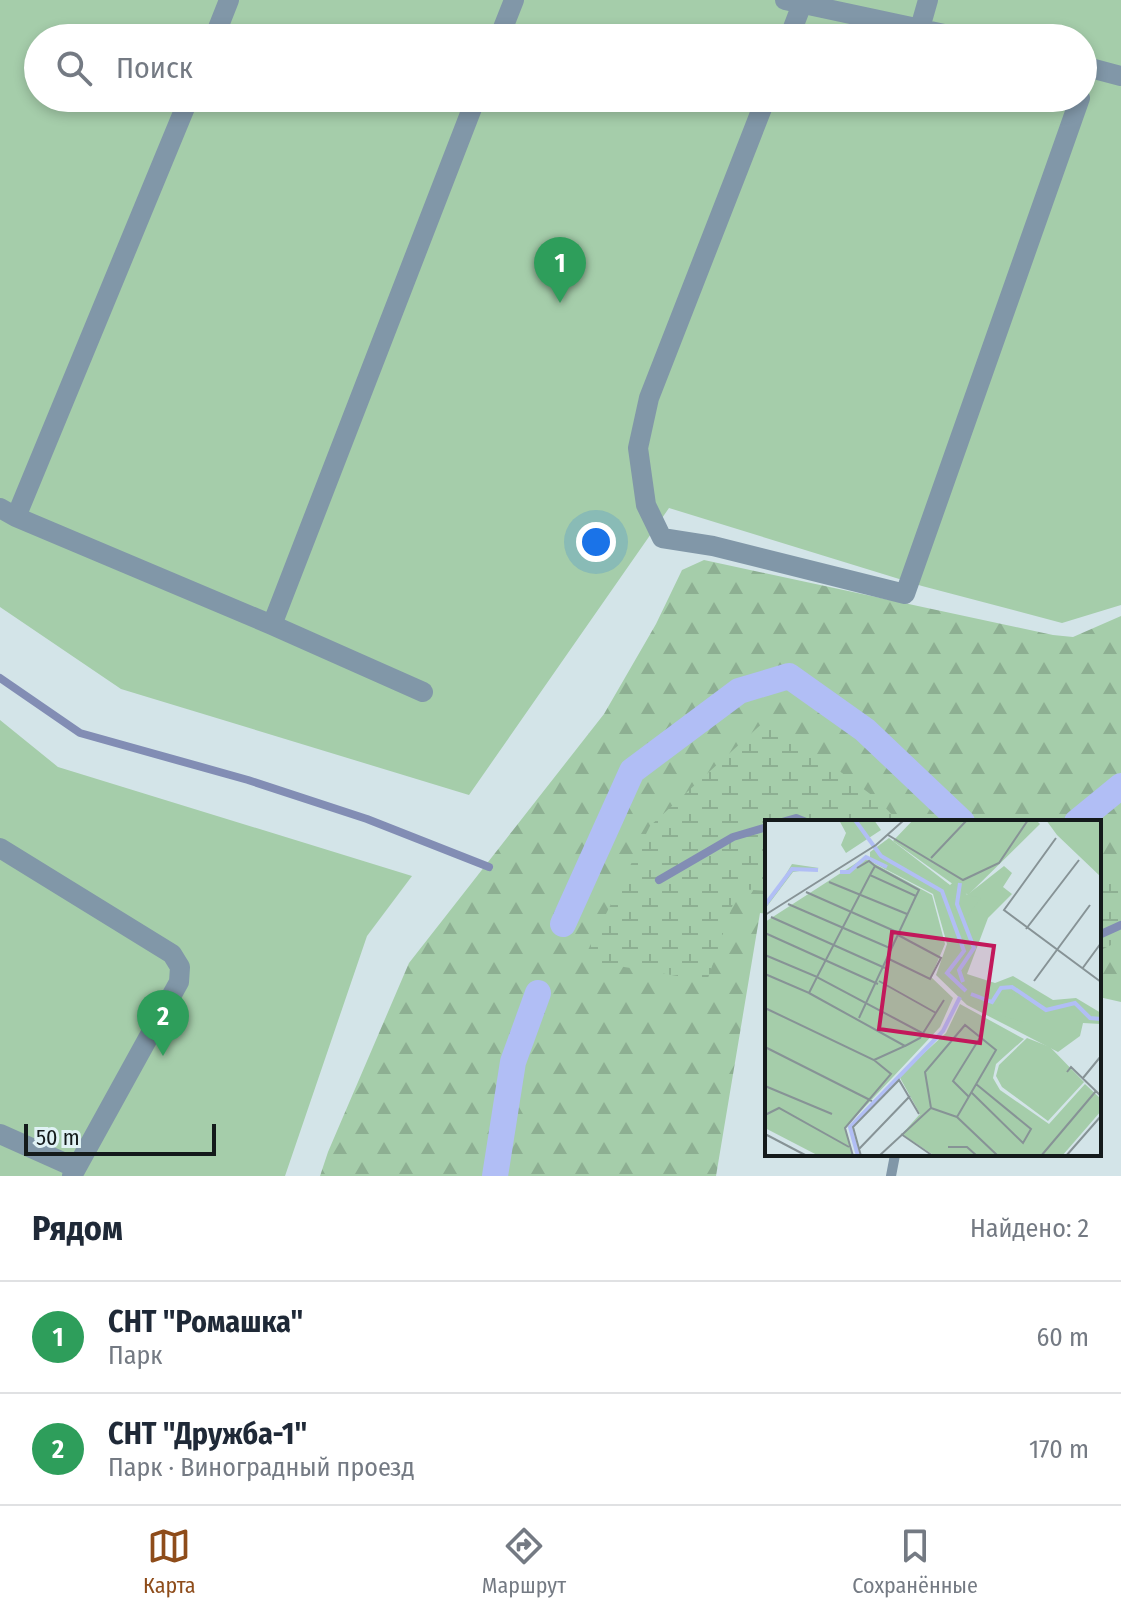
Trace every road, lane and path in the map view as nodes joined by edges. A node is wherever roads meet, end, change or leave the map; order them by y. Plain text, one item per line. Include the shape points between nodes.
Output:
1 (229, 0) edge
2 (514, 0) edge
3 (928, 0) edge
4 (793, 2) edge
5 (220, 24) edge
6 (505, 24) edge
7 (791, 24) edge
8 (900, 24) edge
9 (921, 24) edge
10 (1097, 68) edge
11 (1119, 69) edge
12 (183, 112) edge
13 (471, 112) edge
14 (761, 112) edge
15 (1075, 112) edge
16 (8, 512) edge
17 (272, 625) junction
18 (423, 692) dead end
19 (0, 848) edge
20 (0, 1134) edge
21 (895, 1156) edge
22 (74, 1172) edge
23 (891, 1176) edge

1 - 5 street
2 - 6 street
3 - 9 street
4 - 7 street
4 - 8 street
10 - 11 street
12 - 16 street
13 - 17 street
14 - 15 street via 649,398 638,448 646,505 662,538 905,594
16 - 17 street
17 - 18 street
19 - 22 street via 172,954 180,967 179,982
20 - 22 street
21 - 23 lane

